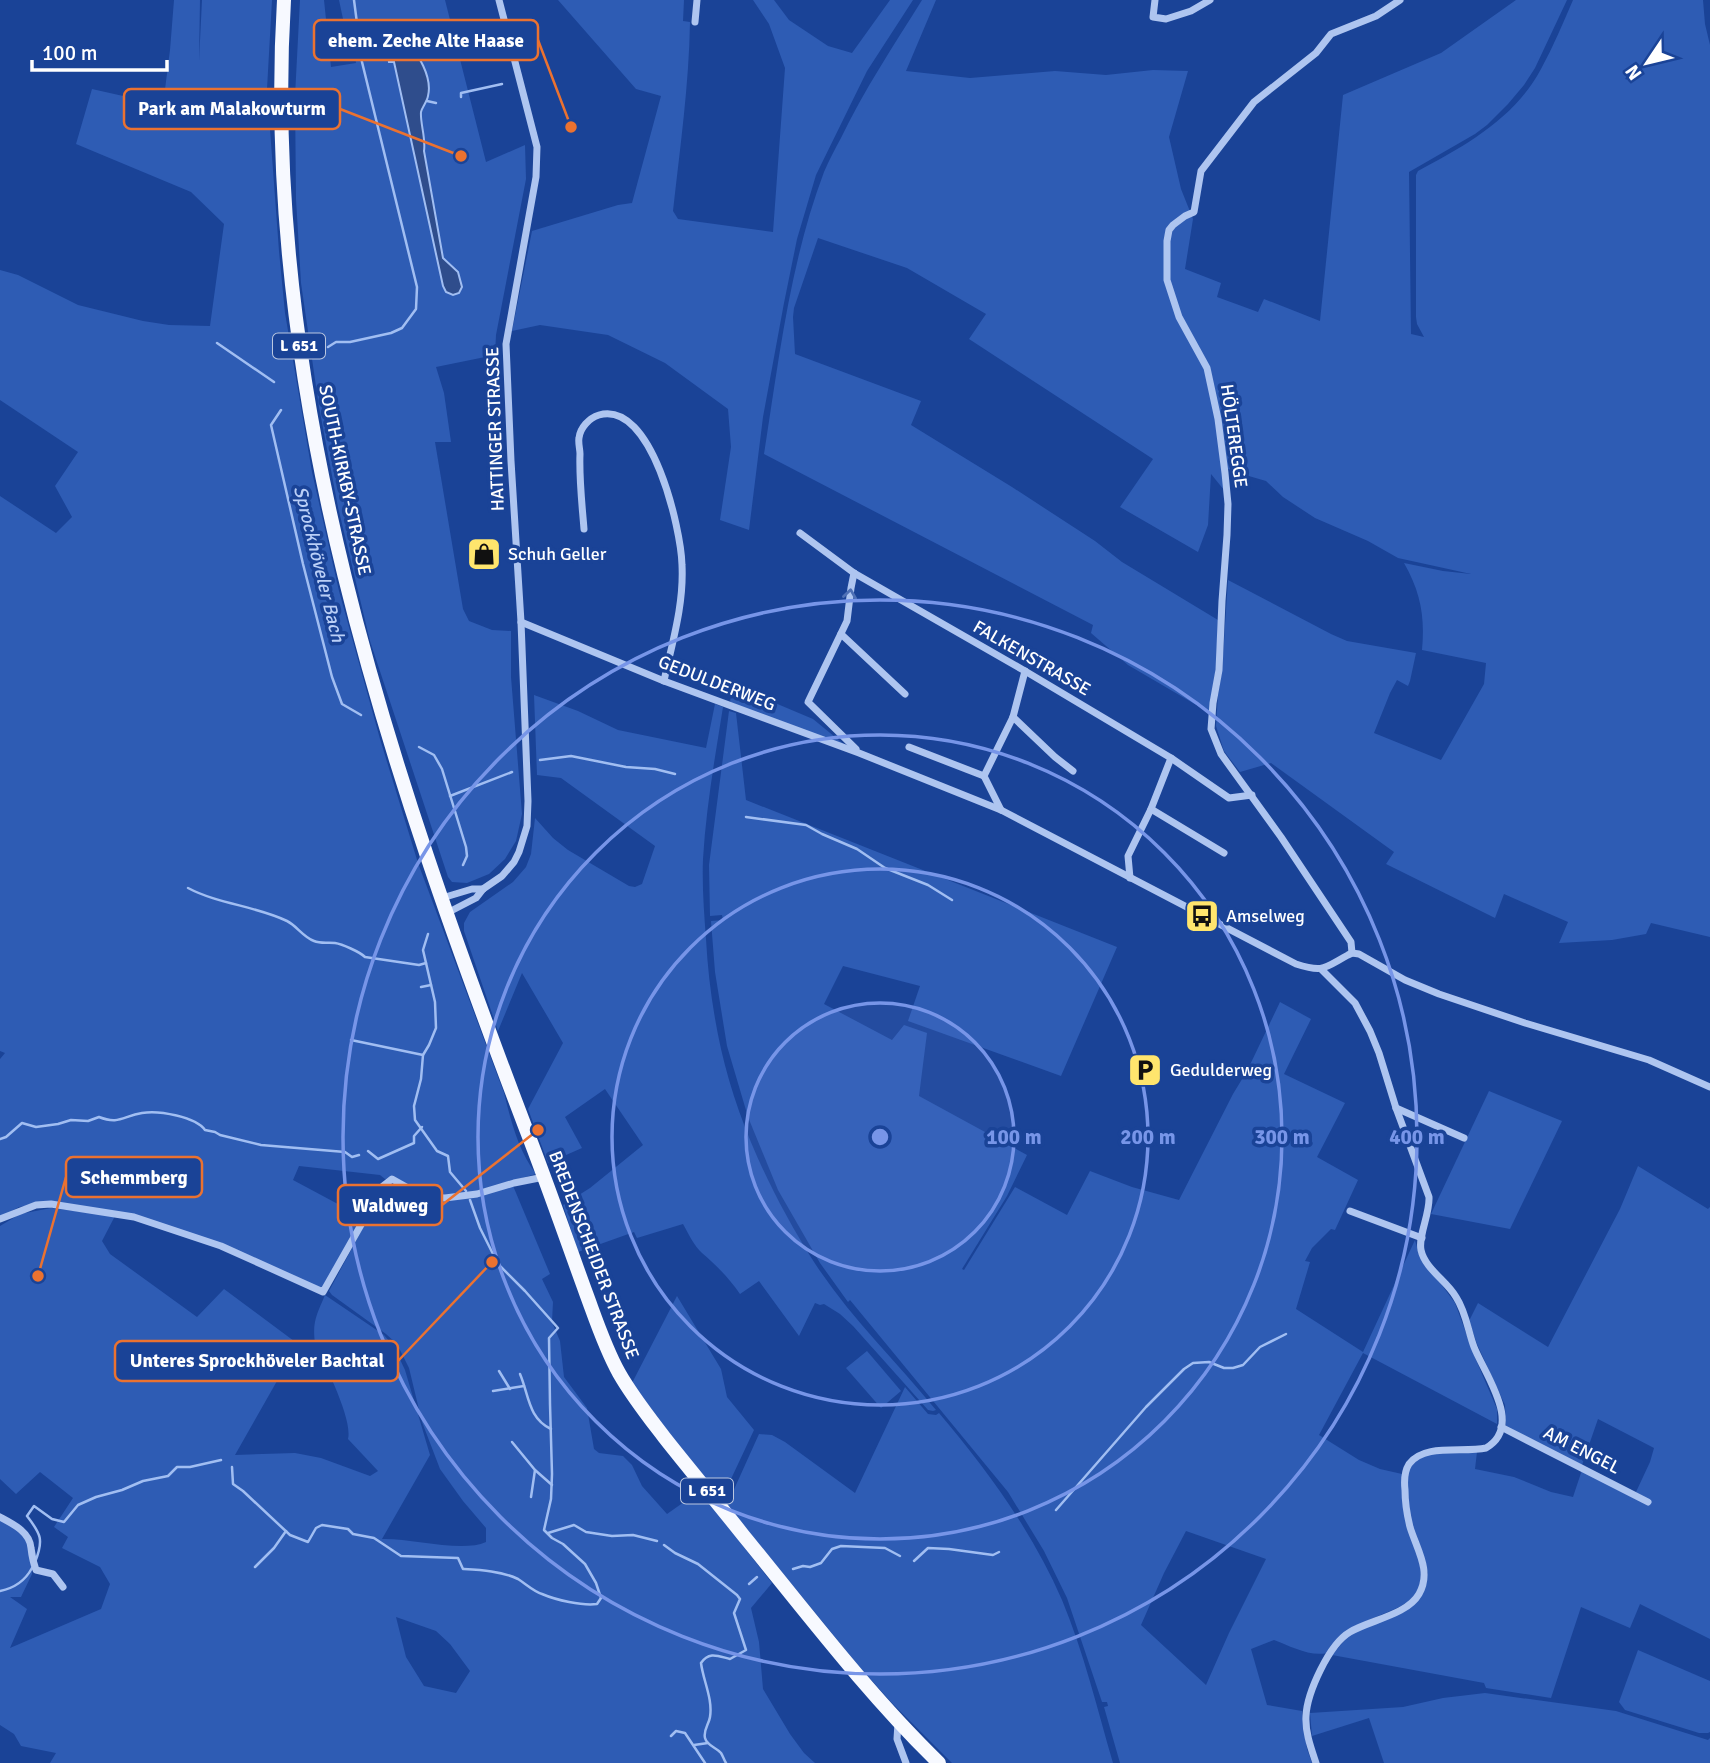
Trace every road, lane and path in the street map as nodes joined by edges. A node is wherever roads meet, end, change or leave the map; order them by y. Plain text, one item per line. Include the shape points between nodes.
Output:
1 (284, 0) edge
2 (499, 0) edge
3 (697, 0) edge
4 (1155, 0) edge
5 (1210, 0) edge
6 (1400, 0) edge
7 (695, 22) dead end
8 (584, 529) dead end
9 (800, 533) dead end
10 (854, 573) junction
11 (521, 622) junction
12 (841, 634) junction
13 (1026, 671) junction
14 (664, 681) junction
15 (905, 694) dead end
16 (1013, 717) junction
17 (909, 747) dead end
18 (859, 753) junction
19 (1171, 758) junction
20 (1073, 771) dead end
21 (984, 776) junction
22 (1252, 795) junction
23 (1150, 809) junction
24 (1001, 810) junction
25 (1224, 853) dead end
26 (1130, 878) junction
27 (483, 890) junction
28 (442, 898) junction
29 (447, 913) junction
30 (1352, 953) junction
31 (1321, 969) junction
32 (1710, 1087) edge
33 (1396, 1108) junction
34 (1464, 1138) dead end
35 (544, 1177) junction
36 (1350, 1211) dead end
37 (0, 1219) edge
38 (1422, 1238) junction
39 (1501, 1427) junction
40 (1648, 1502) dead end
41 (0, 1517) edge
42 (63, 1587) dead end
43 (898, 1723) junction
44 (906, 1763) edge
45 (939, 1763) edge
46 (1316, 1763) edge

1 - 28 main road, SOUTH-KIRKBY-STRASSE / L 651 via 280,100 284,197 290,275 315,439 359,631
2 - 11 street, HATTINGER STRASSE via 537,146 536,177 506,344
3 - 7 street
4 - 5 street via 1153,17 1166,19
6 - 22 street, HÖLTEREGGE via 1376,16 1331,34 1316,53 1254,102 1201,171 1194,212 1169,230 1167,280 1179,317 1208,368 1227,494 1219,670 1211,729 1221,754
8 - 14 street via 579,437 589,419 614,414 641,434 675,517 681,596
9 - 10 street, FALKENSTRASSE
12 -> 10 street
10 - 13 street, FALKENSTRASSE
11 - 14 street, GEDULDERWEG
11 - 27 street, HATTINGER STRASSE via 527,826 514,862
12 - 15 street
12 - 18 street via 808,702
13 - 16 street
13 - 19 street, FALKENSTRASSE
14 - 18 street, GEDULDERWEG
16 - 20 street
16 - 21 street
17 - 21 street
18 - 24 street, GEDULDERWEG
19 - 22 street, FALKENSTRASSE via 1229,798
19 - 23 street
21 - 24 street
22 - 30 street, HÖLTEREGGE via 1349,939
23 - 25 street
23 - 26 street via 1128,856
24 - 26 street, GEDULDERWEG
26 - 31 street, GEDULDERWEG via 1296,964
27 - 28 street
27 - 29 street, HATTINGER STRASSE
28 - 29 main road, SOUTH-KIRKBY-STRASSE / L 651
29 - 35 main road, BREDENSCHEIDER STRASSE / L 651
30 - 31 street
30 - 32 street via 1439,994 1649,1060
31 - 33 street via 1355,1003 1379,1053
33 - 34 street
33 - 38 street via 1429,1198
35 - 37 street via 445,1198 424,1197 392,1179 383,1186 324,1292 221,1246 134,1217 51,1204
35 - 43 main road, BREDENSCHEIDER STRASSE / L 651 via 602,1335 629,1390
36 - 38 street
38 - 39 street via 1424,1257 1460,1304 1499,1400
39 - 40 street, AM ENGEL
39 - 46 street via 1486,1448 1427,1452 1408,1466 1404,1480 1407,1515 1423,1562 1424,1583 1413,1602 1348,1633 1327,1659 1306,1716
41 - 42 street via 29,1538 36,1570 53,1574
43 - 44 street via 897,1739
43 - 45 main road, BREDENSCHEIDER STRASSE / L 651

